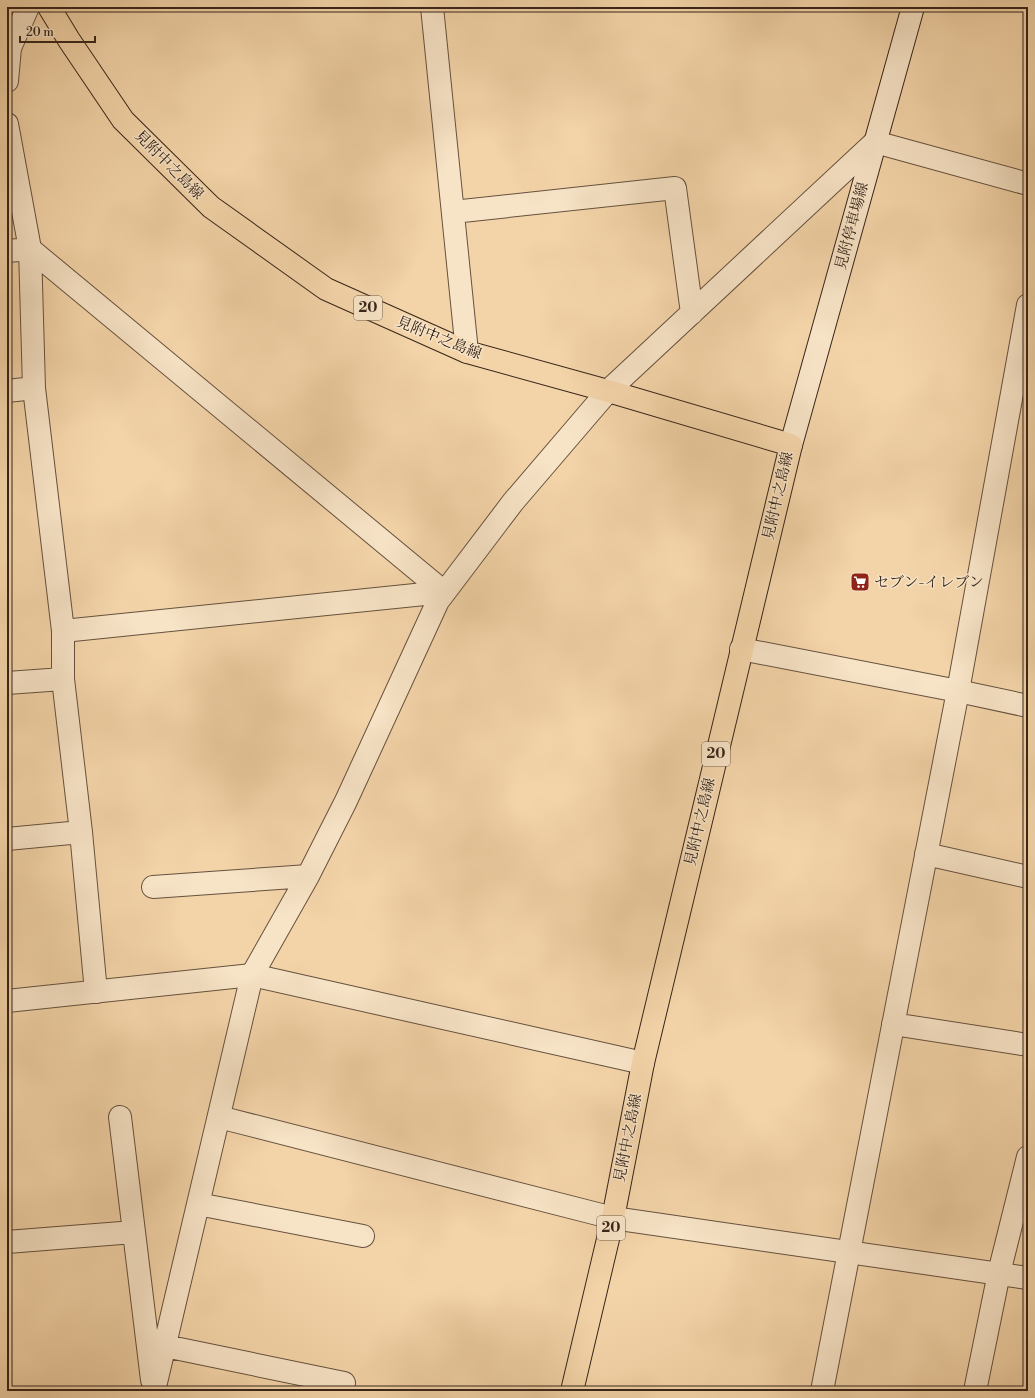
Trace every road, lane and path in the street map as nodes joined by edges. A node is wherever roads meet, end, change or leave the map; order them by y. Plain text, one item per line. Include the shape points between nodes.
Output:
1 (28, 7) edge
2 (49, 7) edge
3 (432, 7) edge
4 (913, 7) edge
5 (7, 81) edge
6 (7, 124) edge
7 (875, 142) junction
8 (1028, 184) edge
9 (453, 212) junction
10 (30, 249) junction
11 (7, 251) edge
12 (1028, 305) edge
13 (692, 313) junction
14 (467, 352) junction
15 (34, 388) junction
16 (7, 391) edge
17 (608, 391) junction
18 (1019, 405) edge
19 (791, 445) junction
20 (444, 592) junction
21 (63, 631) junction
22 (742, 649) junction
23 (63, 679) junction
24 (7, 683) edge
25 (958, 691) junction
26 (1028, 706) edge
27 (81, 832) junction
28 (7, 839) edge
29 (926, 854) junction
30 (308, 876) junction
31 (1028, 877) edge
32 (153, 887) dead end
33 (252, 976) junction
34 (96, 992) junction
35 (7, 1000) edge
36 (893, 1024) junction
37 (1028, 1046) edge
38 (643, 1063) junction
39 (120, 1117) dead end
40 (219, 1117) junction
41 (1028, 1157) edge
42 (198, 1204) junction
43 (613, 1218) junction
44 (134, 1232) junction
45 (363, 1236) dead end
46 (7, 1242) edge
47 (849, 1252) junction
48 (999, 1273) junction
49 (1028, 1278) edge
50 (165, 1346) junction
51 (344, 1383) dead end
52 (154, 1391) edge
53 (572, 1391) edge
54 (822, 1391) edge
55 (975, 1391) edge

1 - 5 street via 10,48
2 - 14 main road, 見附中之島線 / 20 via 123,120 211,207 326,289
3 - 9 street
4 - 7 street, 見附停車場線
6 - 10 street
7 - 8 street
7 - 13 street
7 - 19 street, 見附停車場線
9 - 13 street via 675,188
9 - 14 street
10 - 11 street
10 - 15 street
10 - 20 street
12 - 18 street
13 - 17 street
14 - 17 main road, 見附中之島線 / 20
15 - 16 street
15 - 21 street
17 - 19 main road, 見附中之島線 / 20
17 - 20 street via 513,502
18 - 25 street
19 - 22 main road, 見附中之島線 / 20
20 - 21 street
20 - 30 street
21 - 23 street
22 - 25 street
22 - 38 main road, 見附中之島線 / 20
23 - 24 street
23 - 27 street
25 - 26 street
25 - 29 street
27 - 28 street
27 - 34 street
29 - 31 street
29 - 36 street
30 - 32 street
30 - 33 street
33 - 34 street
33 - 38 street
33 - 40 street
34 - 35 street
36 - 37 street
36 - 47 street
38 - 43 main road, 見附中之島線 / 20
39 - 44 street
40 - 42 street
40 - 43 street
41 - 48 street
42 - 45 street
42 - 50 street
43 - 47 street
43 - 53 main road, 見附中之島線 / 20
44 - 46 street
44 - 52 street
47 - 48 street
47 - 54 street
48 - 49 street
48 - 55 street
50 - 51 street
50 - 52 street

